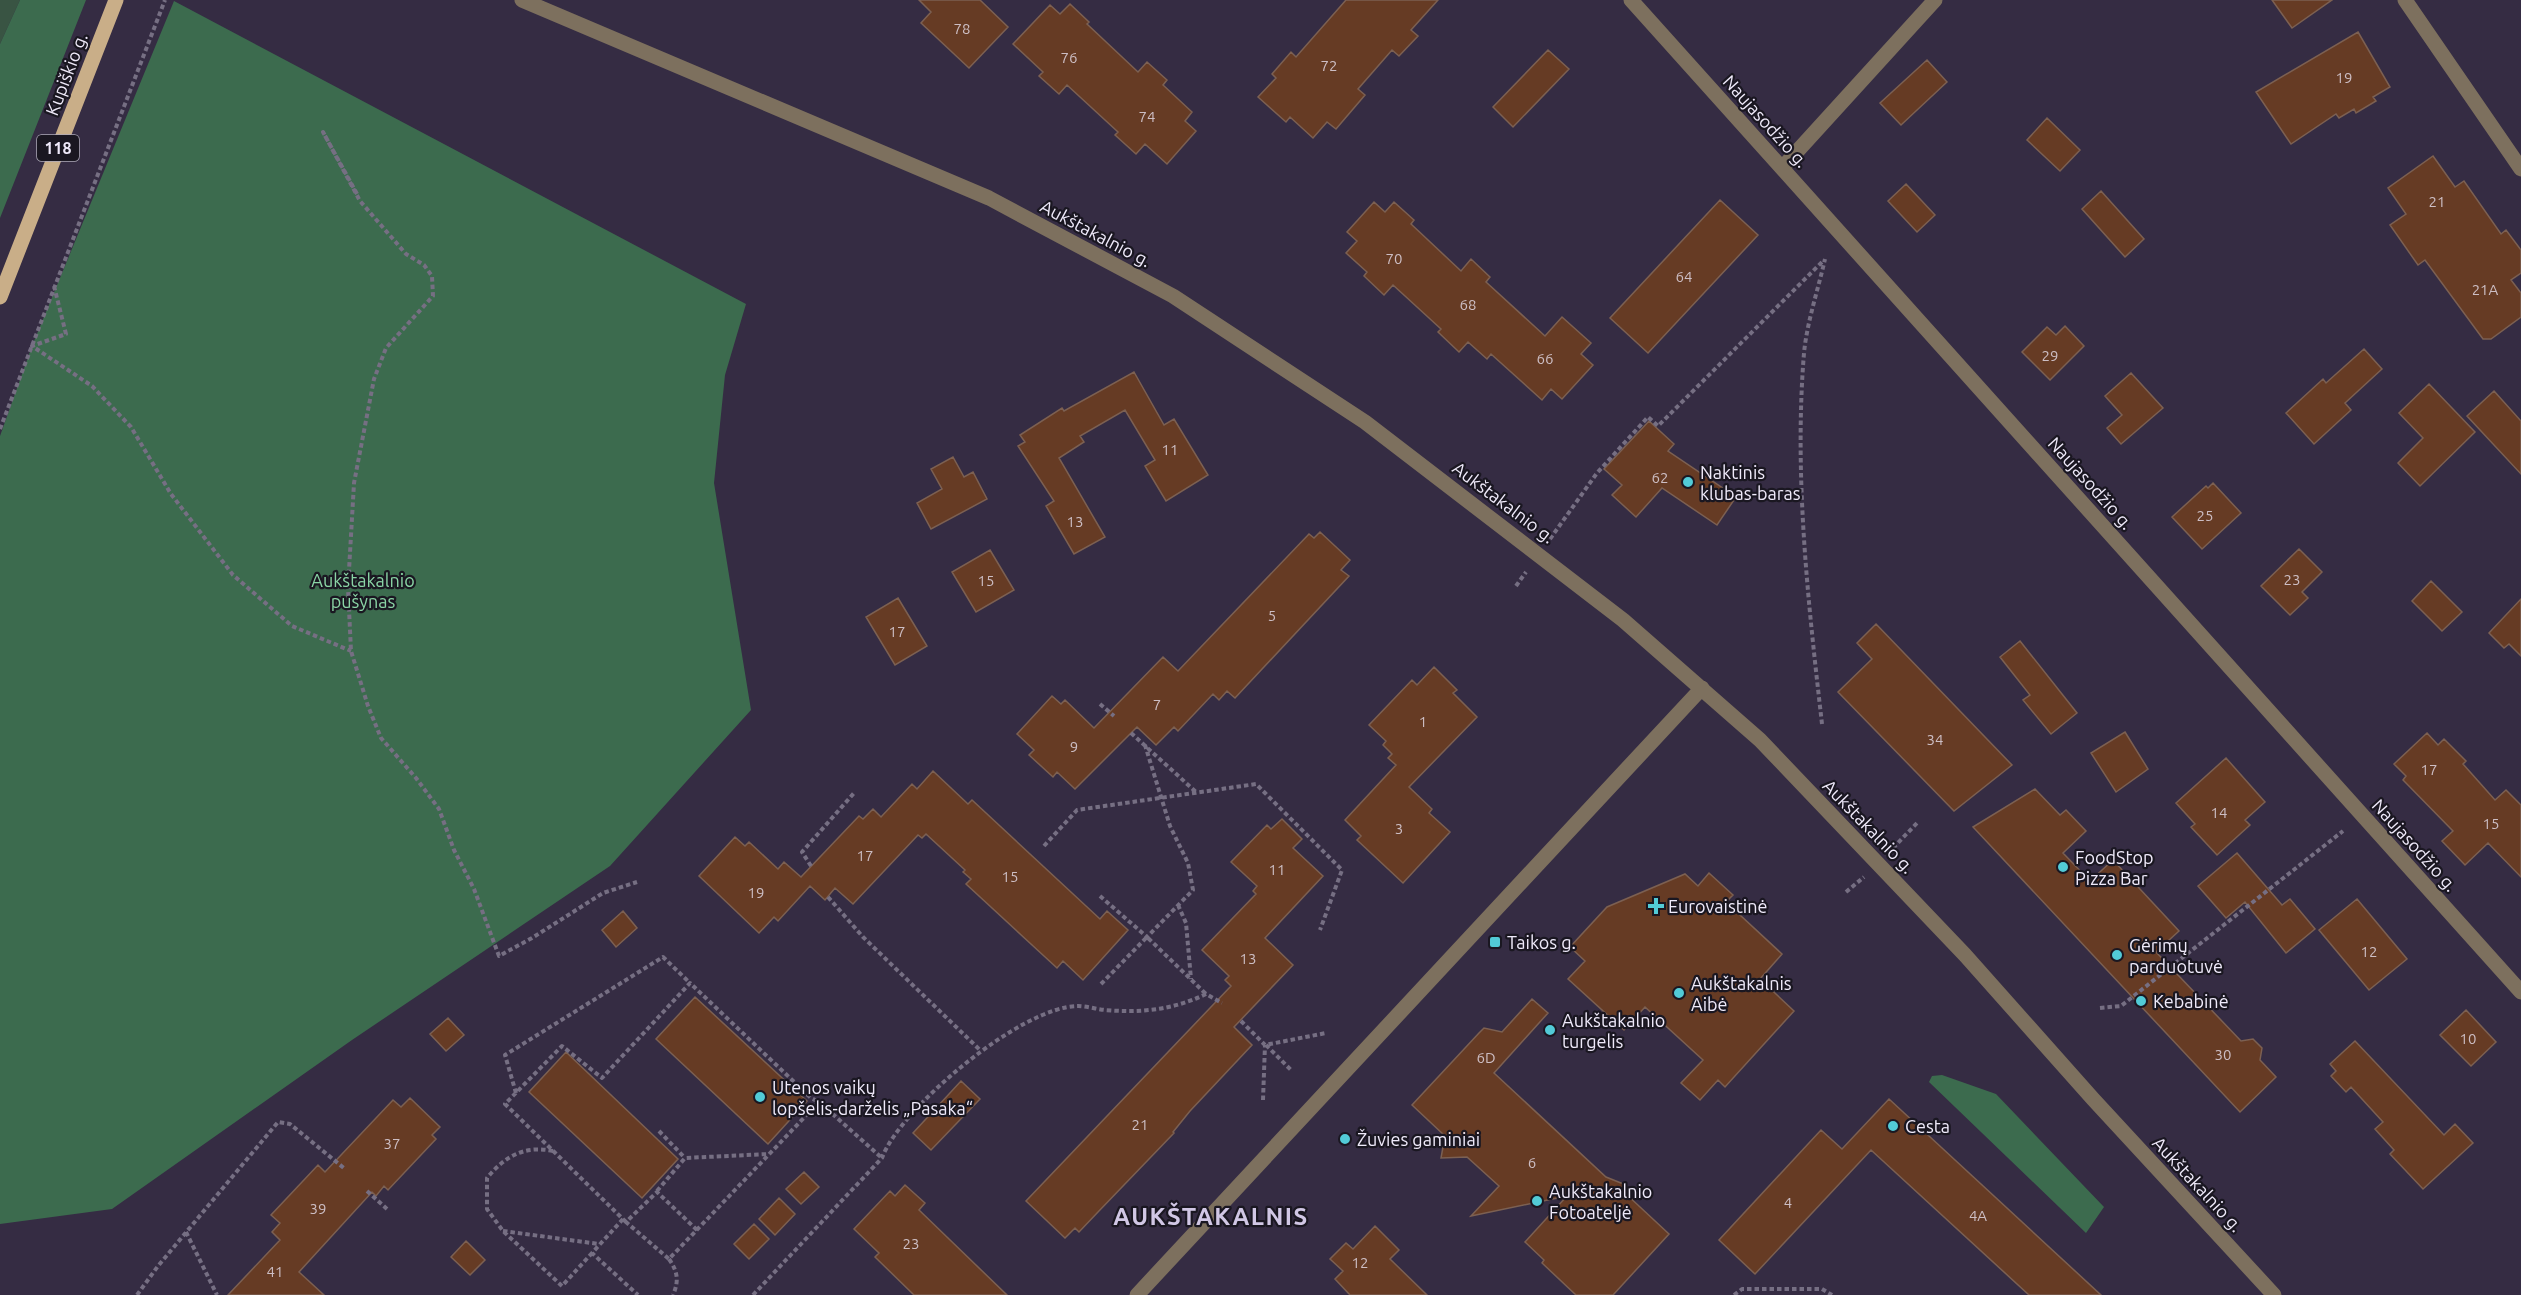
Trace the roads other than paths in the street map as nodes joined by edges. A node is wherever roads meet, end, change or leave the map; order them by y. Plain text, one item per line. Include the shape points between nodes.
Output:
1 (116, 0) edge
2 (522, 0) edge
3 (1631, 0) edge
4 (1935, 0) edge
5 (2405, 0) edge
6 (1782, 168) junction
7 (2521, 169) edge
8 (0, 297) edge
9 (1702, 688) junction
10 (2521, 992) edge
11 (1137, 1295) edge
12 (2274, 1295) edge

1 - 8 main road, Kupiškio g. / 118
2 - 9 street, Aukštakalnio g. via 989,198 1173,296 1365,422 1539,553
3 - 6 street, Naujasodžio g.
4 - 6 street
5 - 7 street
6 - 10 street, Naujasodžio g.
9 - 11 street
9 - 12 street, Aukštakalnio g. via 1760,740 1965,955

